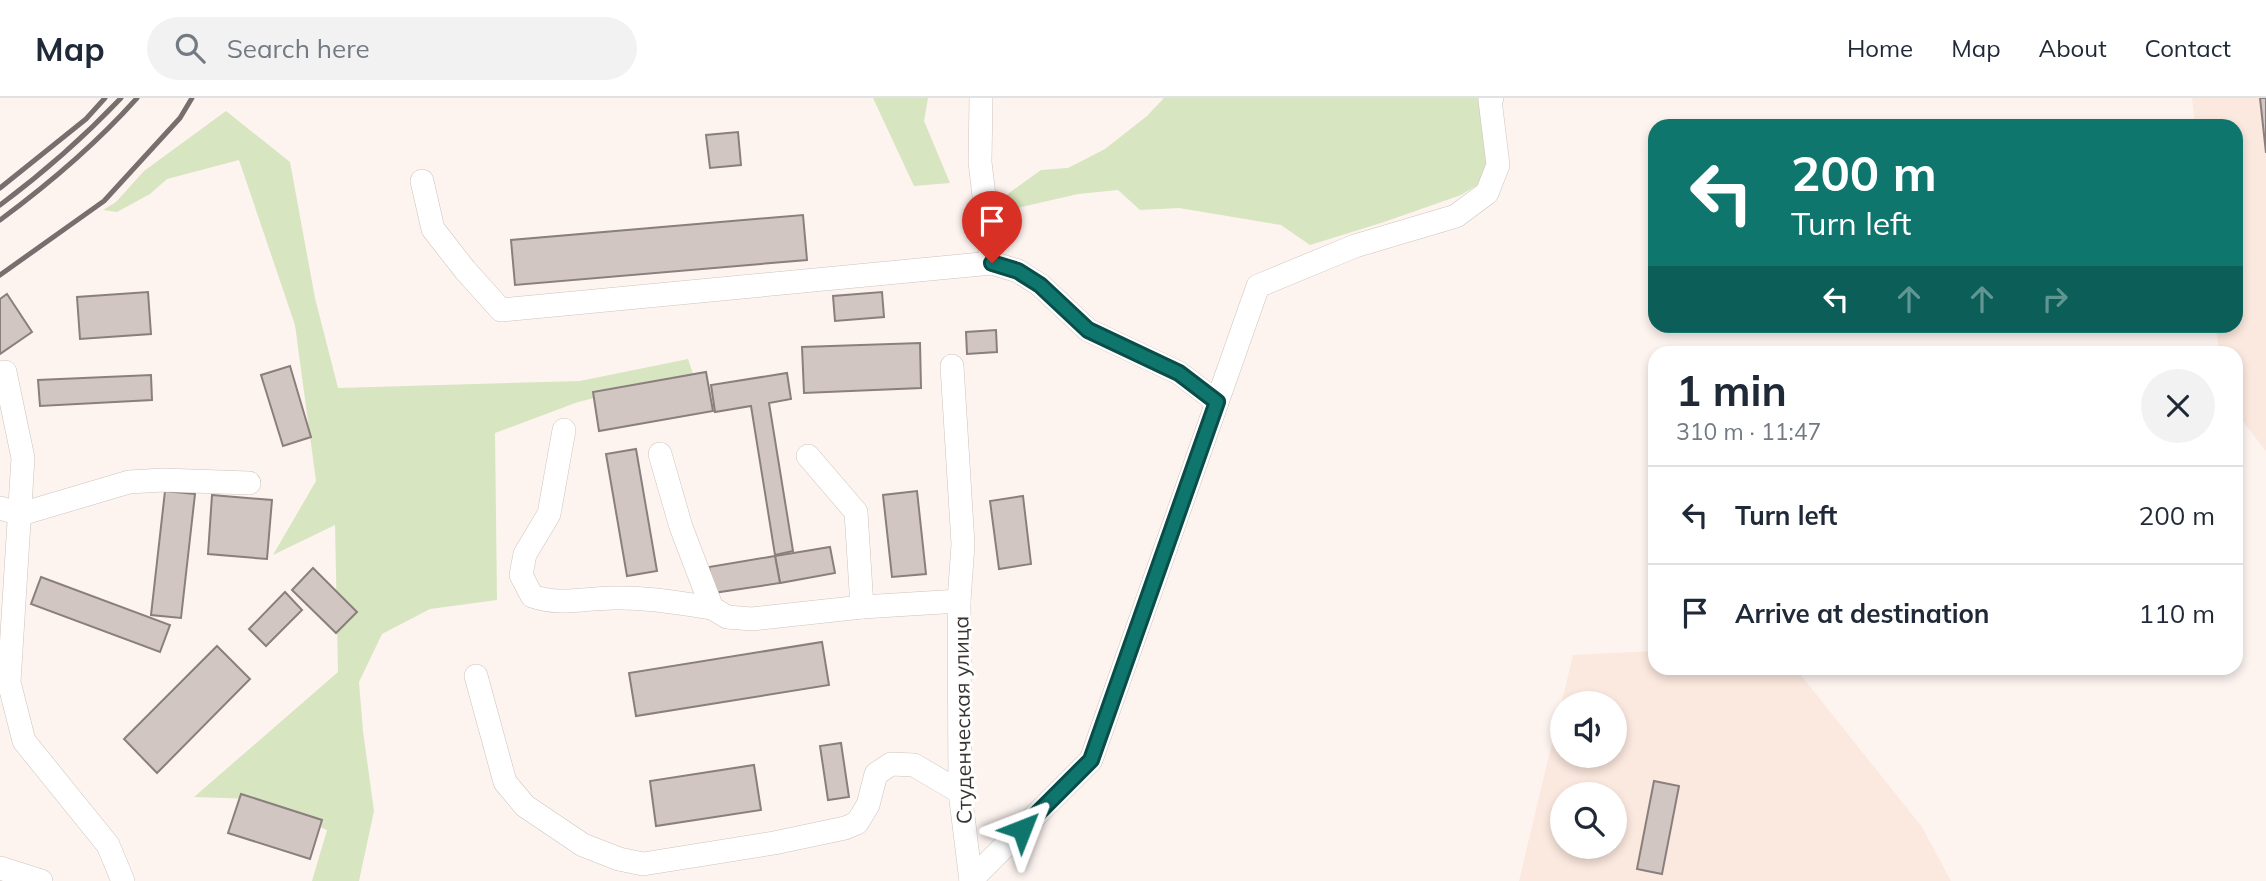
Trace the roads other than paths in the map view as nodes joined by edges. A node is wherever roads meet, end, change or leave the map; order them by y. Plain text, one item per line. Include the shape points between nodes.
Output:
1 (981, 98) edge
2 (1490, 99) edge
3 (422, 181) dead end
4 (992, 263) junction
5 (952, 366) dead end
6 (5, 372) dead end
7 (1217, 402) junction
8 (564, 430) dead end
9 (660, 454) dead end
10 (808, 456) dead end
11 (249, 483) dead end
12 (10, 511) edge
13 (959, 601) junction
14 (862, 607) junction
15 (712, 608) junction
16 (6, 631) edge
17 (477, 676) dead end
18 (960, 792) junction
19 (0, 868) edge
20 (41, 881) edge
21 (123, 881) edge
22 (971, 881) edge

1 - 4 street via 979,162
2 - 7 street via 1498,165 1487,193 1456,216 1355,246 1258,286
3 - 4 street via 433,229 501,310
4 - 7 street via 1018,271 1088,330 1179,373
5 - 13 street, Студенческая улица via 963,544
6 - 12 street via 23,458
7 - 22 street via 1091,760
8 - 15 street via 549,514 525,554 521,575 532,596 549,602 659,599
9 - 15 street
10 - 14 street via 856,512
11 - 12 street via 129,482
12 - 16 street
13 - 14 street
13 - 18 street, Студенческая улица
14 - 15 street via 752,619 727,617
16 - 21 street via 9,682 24,741 108,845
17 - 18 street via 505,782 525,806 583,845 619,859 643,864 845,828 857,823 876,774 891,764 914,765
18 - 22 street, Студенческая улица
19 - 20 street

